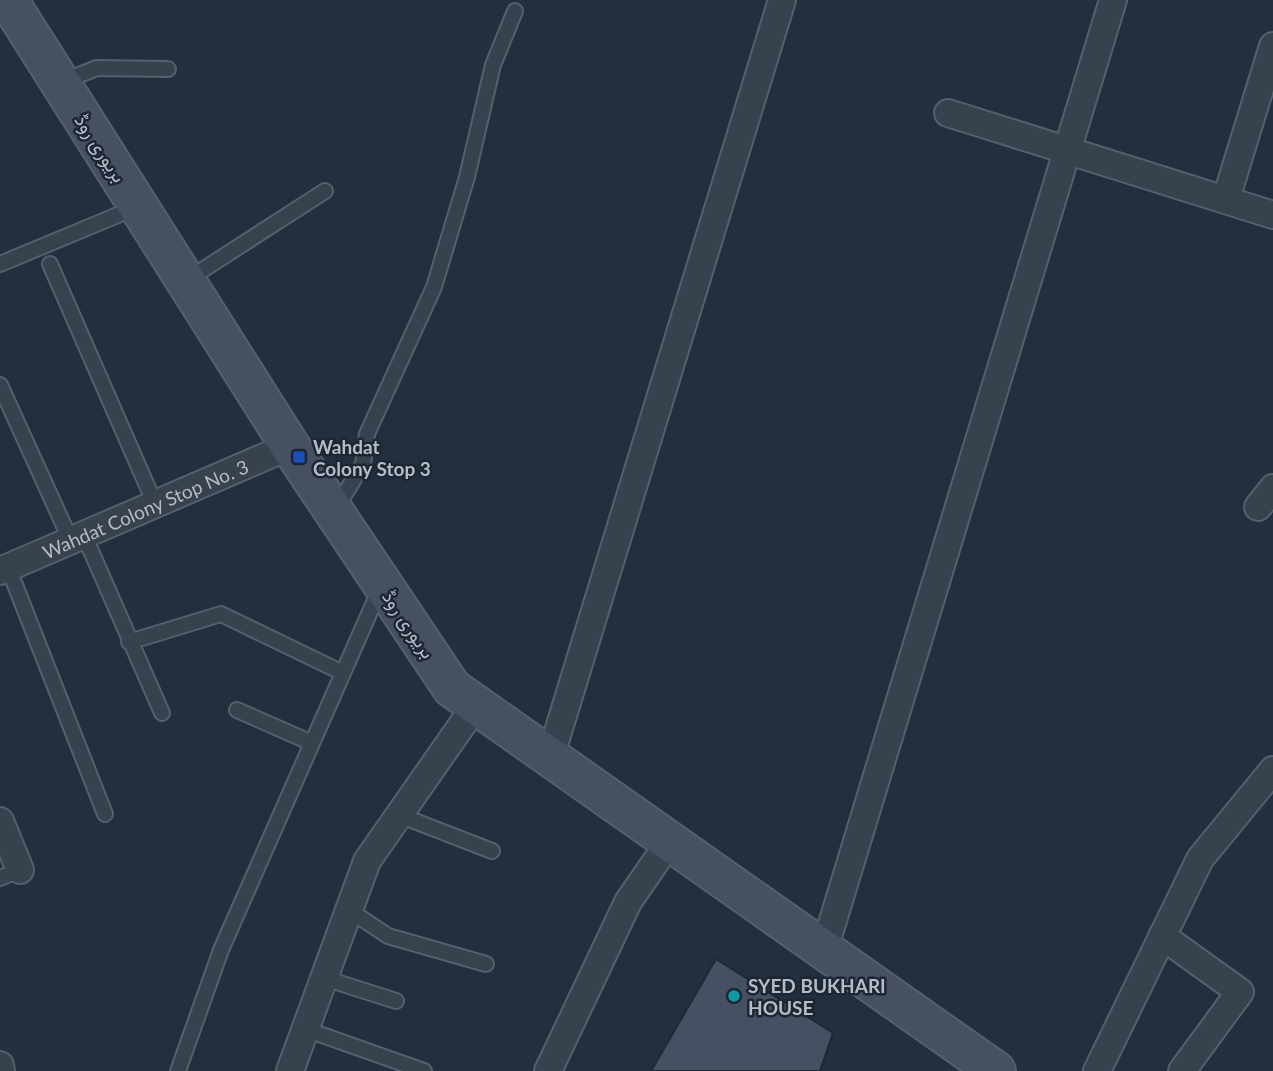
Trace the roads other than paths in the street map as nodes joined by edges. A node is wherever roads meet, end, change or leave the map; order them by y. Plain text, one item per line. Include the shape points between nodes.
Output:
1 (8, 0) edge
2 (782, 0) edge
3 (1113, 0) edge
4 (515, 12) dead end
5 (1273, 46) edge
6 (168, 69) dead end
7 (59, 83) junction
8 (948, 113) dead end
9 (1067, 150) junction
10 (325, 191) dead end
11 (1226, 200) junction
12 (138, 206) junction
13 (1273, 215) edge
14 (0, 264) edge
15 (50, 264) dead end
16 (186, 281) junction
17 (0, 385) edge
18 (290, 446) junction
19 (155, 505) junction
20 (334, 512) junction
21 (77, 537) junction
22 (4, 569) edge
23 (382, 584) junction
24 (129, 642) junction
25 (343, 673) junction
26 (476, 705) junction
27 (237, 710) dead end
28 (162, 713) dead end
29 (312, 743) junction
30 (550, 758) junction
31 (1273, 770) edge
32 (105, 814) dead end
33 (399, 815) junction
34 (0, 821) edge
35 (670, 841) junction
36 (492, 851) dead end
37 (10, 874) edge
38 (349, 910) junction
39 (1163, 936) junction
40 (824, 950) junction
41 (486, 964) dead end
42 (324, 978) junction
43 (396, 1001) dead end
44 (305, 1030) junction
45 (0, 1065) edge
46 (1, 1071) edge
47 (178, 1071) edge
48 (290, 1071) edge
49 (424, 1071) edge
50 (548, 1071) edge
51 (996, 1071) edge
52 (1097, 1071) edge
53 (1182, 1071) edge

1 - 7 main road, بریوری روڈ
2 - 30 street
3 - 9 street
4 - 20 lane via 493,65 467,177 433,287 367,434 363,464
5 - 11 street
6 - 7 lane via 97,68
7 - 12 main road, بریوری روڈ
8 - 9 street
9 - 11 street
9 - 40 street
10 - 16 lane
11 - 13 street
12 - 14 lane
12 - 16 main road, بریوری روڈ
15 - 19 lane
16 - 18 main road, بریوری روڈ
17 - 21 lane
18 - 19 street, Wahdat Colony Stop No. 3
18 - 20 main road, بریوری روڈ
19 - 21 street, Wahdat Colony Stop No. 3
20 - 23 main road, بریوری روڈ
21 - 22 street, Wahdat Colony Stop No. 3
21 - 24 lane
22 - 32 lane
23 - 25 lane
23 - 26 main road, بریوری روڈ via 452,688
24 - 25 lane via 221,614
24 - 28 lane
25 - 29 lane
26 - 30 main road, بریوری روڈ
26 - 33 street
27 - 29 lane
29 - 47 lane via 220,950
30 - 35 main road, بریوری روڈ
31 - 39 street via 1200,859
33 - 36 lane
33 - 38 street via 367,862
34 - 37 street
35 - 40 main road, بریوری روڈ
35 - 50 street via 628,902
38 - 41 lane via 388,936
38 - 42 street
39 - 52 street
39 - 53 street via 1240,992
40 - 51 main road, بریوری روڈ
42 - 43 lane
42 - 44 street
44 - 48 street
44 - 49 lane
45 - 46 street

